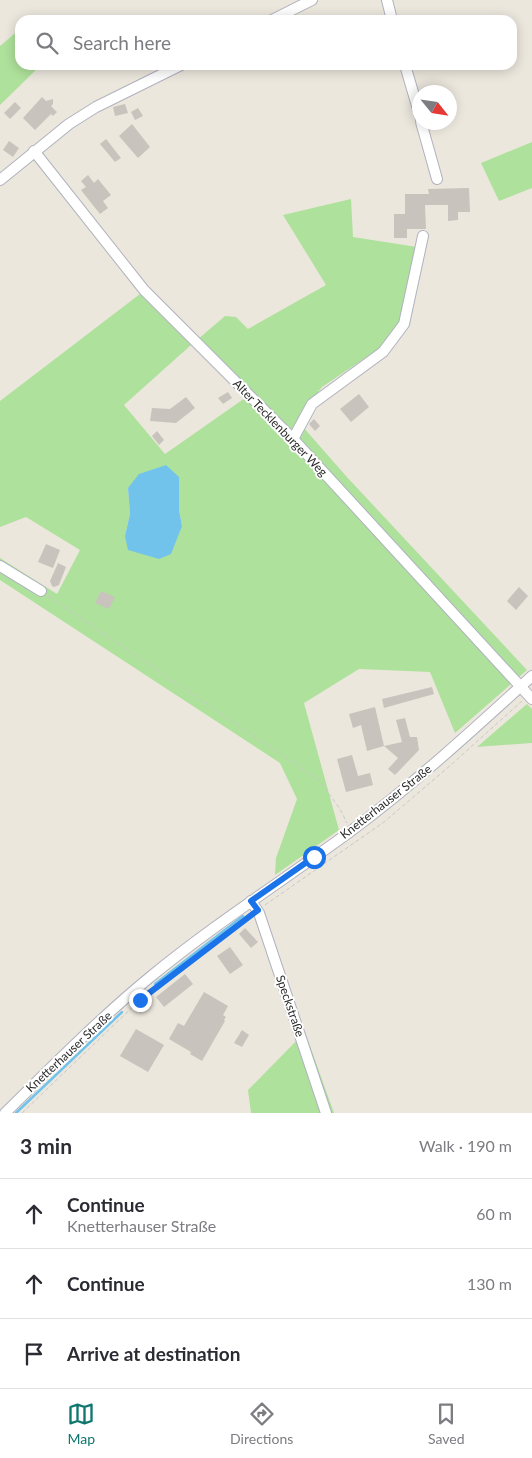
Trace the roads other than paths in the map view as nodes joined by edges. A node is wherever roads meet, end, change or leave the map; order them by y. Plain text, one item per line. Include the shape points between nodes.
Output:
1 (312, 0) edge
2 (387, 0) edge
3 (282, 15) edge
4 (391, 15) edge
5 (171, 70) edge
6 (406, 70) edge
7 (412, 89) edge
8 (424, 130) edge
9 (34, 151) junction
10 (437, 178) dead end
11 (0, 180) edge
12 (422, 236) dead end
13 (293, 439) junction
14 (0, 566) edge
15 (41, 591) road end
16 (532, 676) edge
17 (520, 687) junction
18 (530, 698) edge
19 (251, 901) junction
20 (5, 1113) edge
21 (326, 1113) edge

1 - 3 street
2 - 4 street
5 - 9 street via 96,107
6 - 7 street
8 - 10 street
9 - 11 street
9 - 13 street, Alter Tecklenburger Weg via 144,290
12 - 13 street via 404,324 383,352 312,404
13 - 17 street, Alter Tecklenburger Weg
14 - 15 street
16 - 17 street, Knetterhauser Straße
17 - 18 street, Alter Tecklenburger Weg
17 - 19 street, Knetterhauser Straße via 394,797
19 - 20 street, Knetterhauser Straße via 149,978
19 - 21 street, Speckstraße via 258,910

